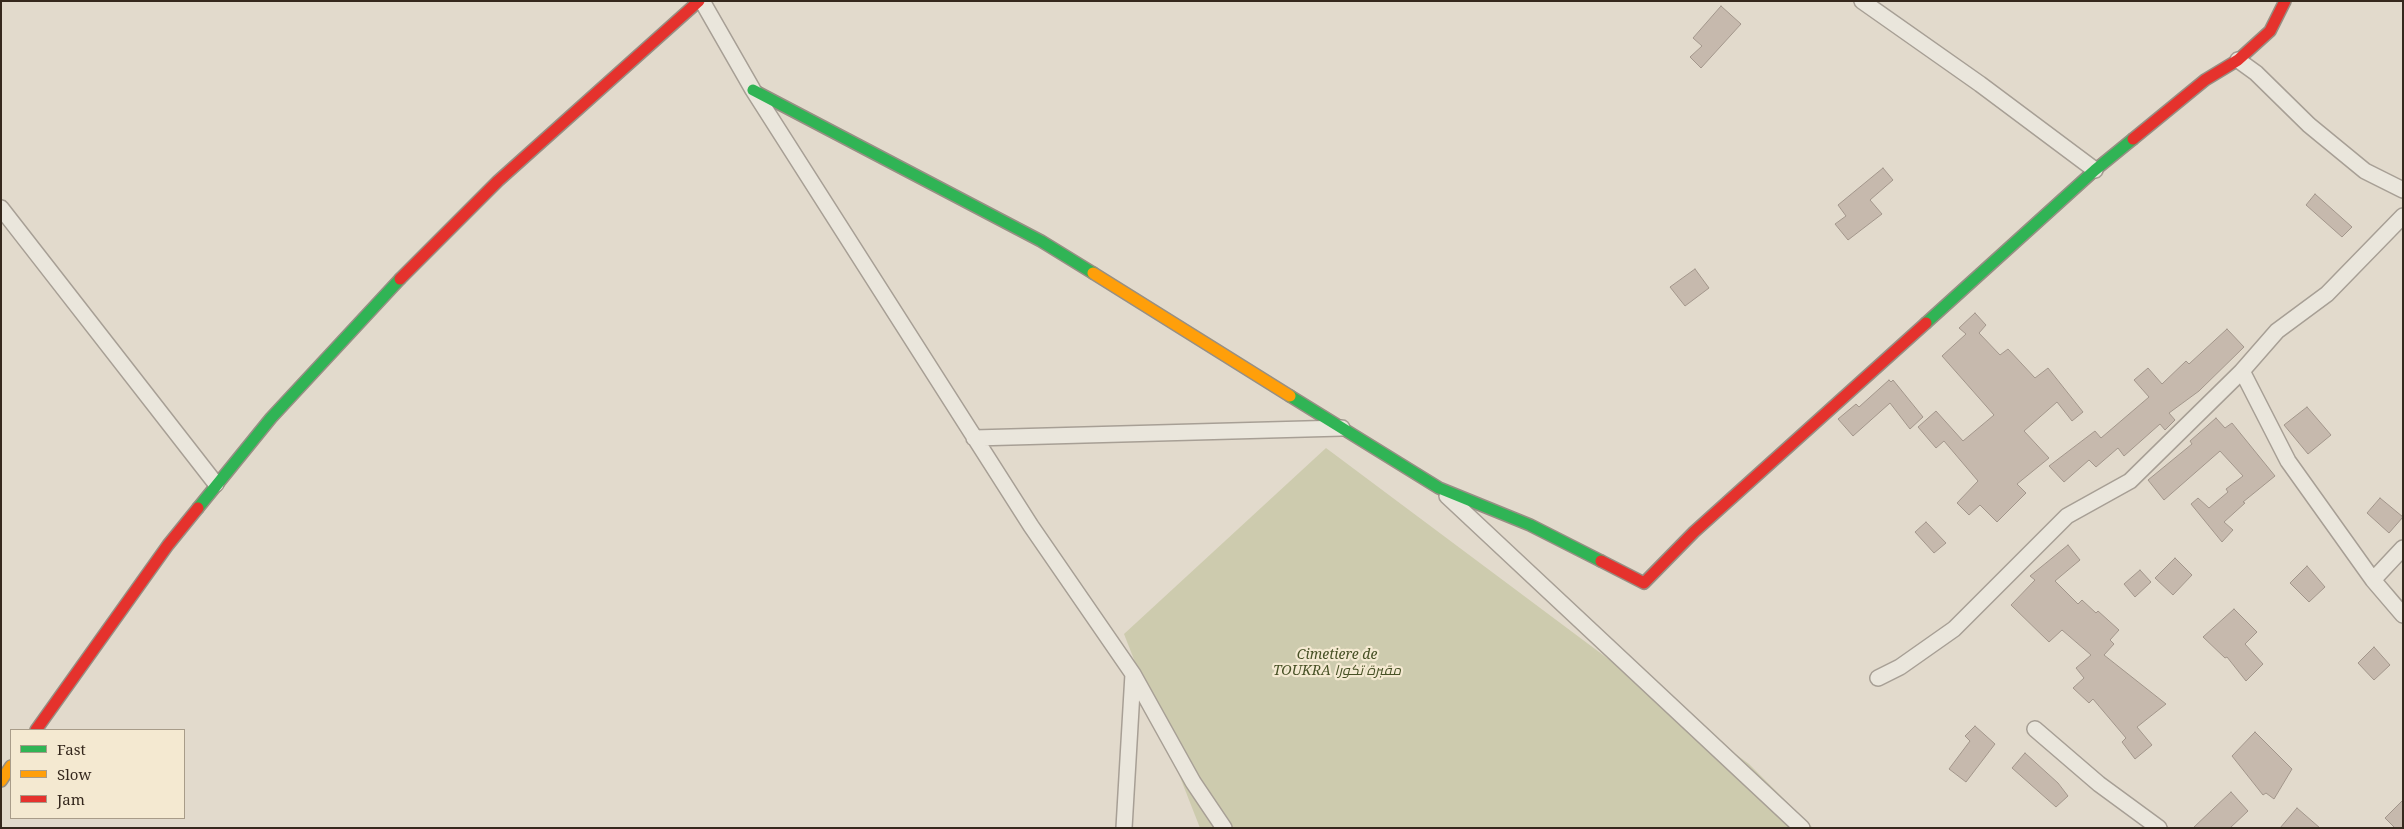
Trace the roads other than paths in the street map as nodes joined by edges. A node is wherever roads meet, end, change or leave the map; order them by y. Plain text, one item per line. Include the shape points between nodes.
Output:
1 (701, 1) edge
2 (1862, 1) edge
3 (2285, 1) edge
4 (2238, 60) junction
5 (753, 90) junction
6 (2095, 170) junction
7 (2403, 190) edge
8 (1, 208) edge
9 (2403, 216) edge
10 (2242, 371) junction
11 (1342, 428) junction
12 (974, 438) junction
13 (216, 484) junction
14 (1439, 488) junction
15 (2403, 548) edge
16 (2373, 580) junction
17 (2403, 615) edge
18 (1133, 674) junction
19 (1878, 678) dead end
20 (37, 729) edge
21 (2035, 729) dead end
22 (10, 768) edge
23 (1, 781) edge
24 (1124, 828) edge
25 (1224, 828) edge
26 (1802, 828) edge
27 (2159, 828) edge

1 - 5 street
1 - 13 main road via 498,181 386,293 271,418
2 - 6 street
3 - 4 main road via 2270,31
4 - 6 main road via 2205,80
4 - 7 street via 2256,73 2309,125 2366,171
5 - 11 main road via 1041,241
5 - 12 street
6 - 14 main road via 1694,532 1644,583 1530,525
8 - 13 street
9 - 10 street via 2327,294 2277,331
10 - 16 street via 2288,461
10 - 19 street via 2130,481 2067,516 1954,629 1900,667
11 - 12 street
11 - 14 main road
12 - 18 street
13 - 20 main road via 163,552
14 - 26 street
15 - 16 street
16 - 17 street
18 - 24 street
18 - 25 street via 1193,782
21 - 27 street via 2099,784
22 - 23 main road

